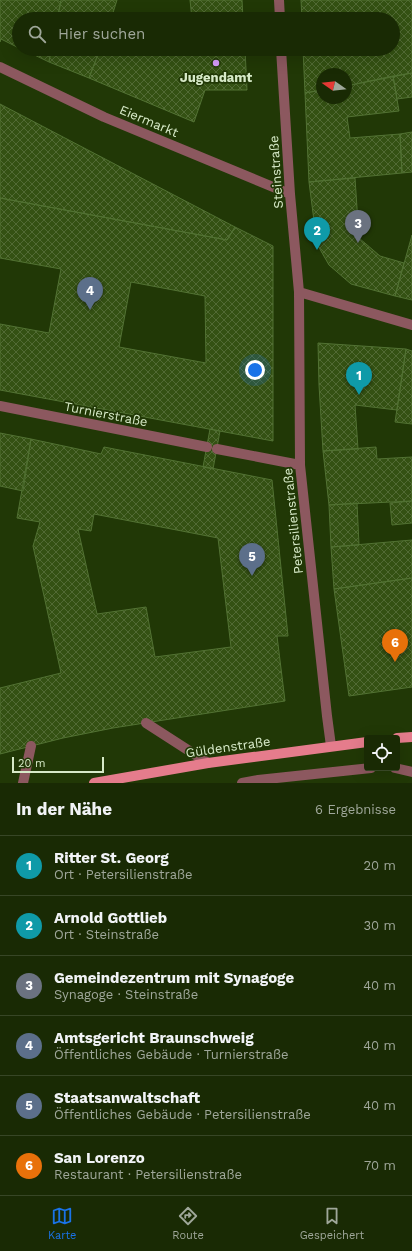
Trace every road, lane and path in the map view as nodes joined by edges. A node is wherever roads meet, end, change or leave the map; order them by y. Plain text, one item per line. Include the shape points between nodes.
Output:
1 (279, 0) edge
2 (280, 12) edge
3 (281, 56) edge
4 (0, 67) edge
5 (290, 194) junction
6 (299, 292) junction
7 (412, 325) edge
8 (0, 406) edge
9 (300, 465) junction
10 (146, 723) dead end
11 (412, 737) edge
12 (400, 738) edge
13 (364, 742) edge
14 (31, 746) dead end
15 (331, 746) junction
16 (208, 763) junction
17 (364, 769) edge
18 (400, 769) edge
19 (412, 772) edge
20 (23, 783) edge
21 (94, 783) edge
22 (242, 783) edge

1 - 2 street
3 - 5 street, Steinstraße
4 - 5 street, Eiermarkt via 104,117
5 - 6 street, Steinstraße
6 - 7 street
6 - 9 street, Petersilienstraße
8 - 9 street, Turnierstraße
9 - 15 street, Petersilienstraße
10 - 16 street
11 - 12 main road
13 - 15 main road, Güldenstraße
14 - 20 street
15 - 16 main road, Güldenstraße
16 - 21 main road, Güldenstraße
17 - 22 street
18 - 19 street

